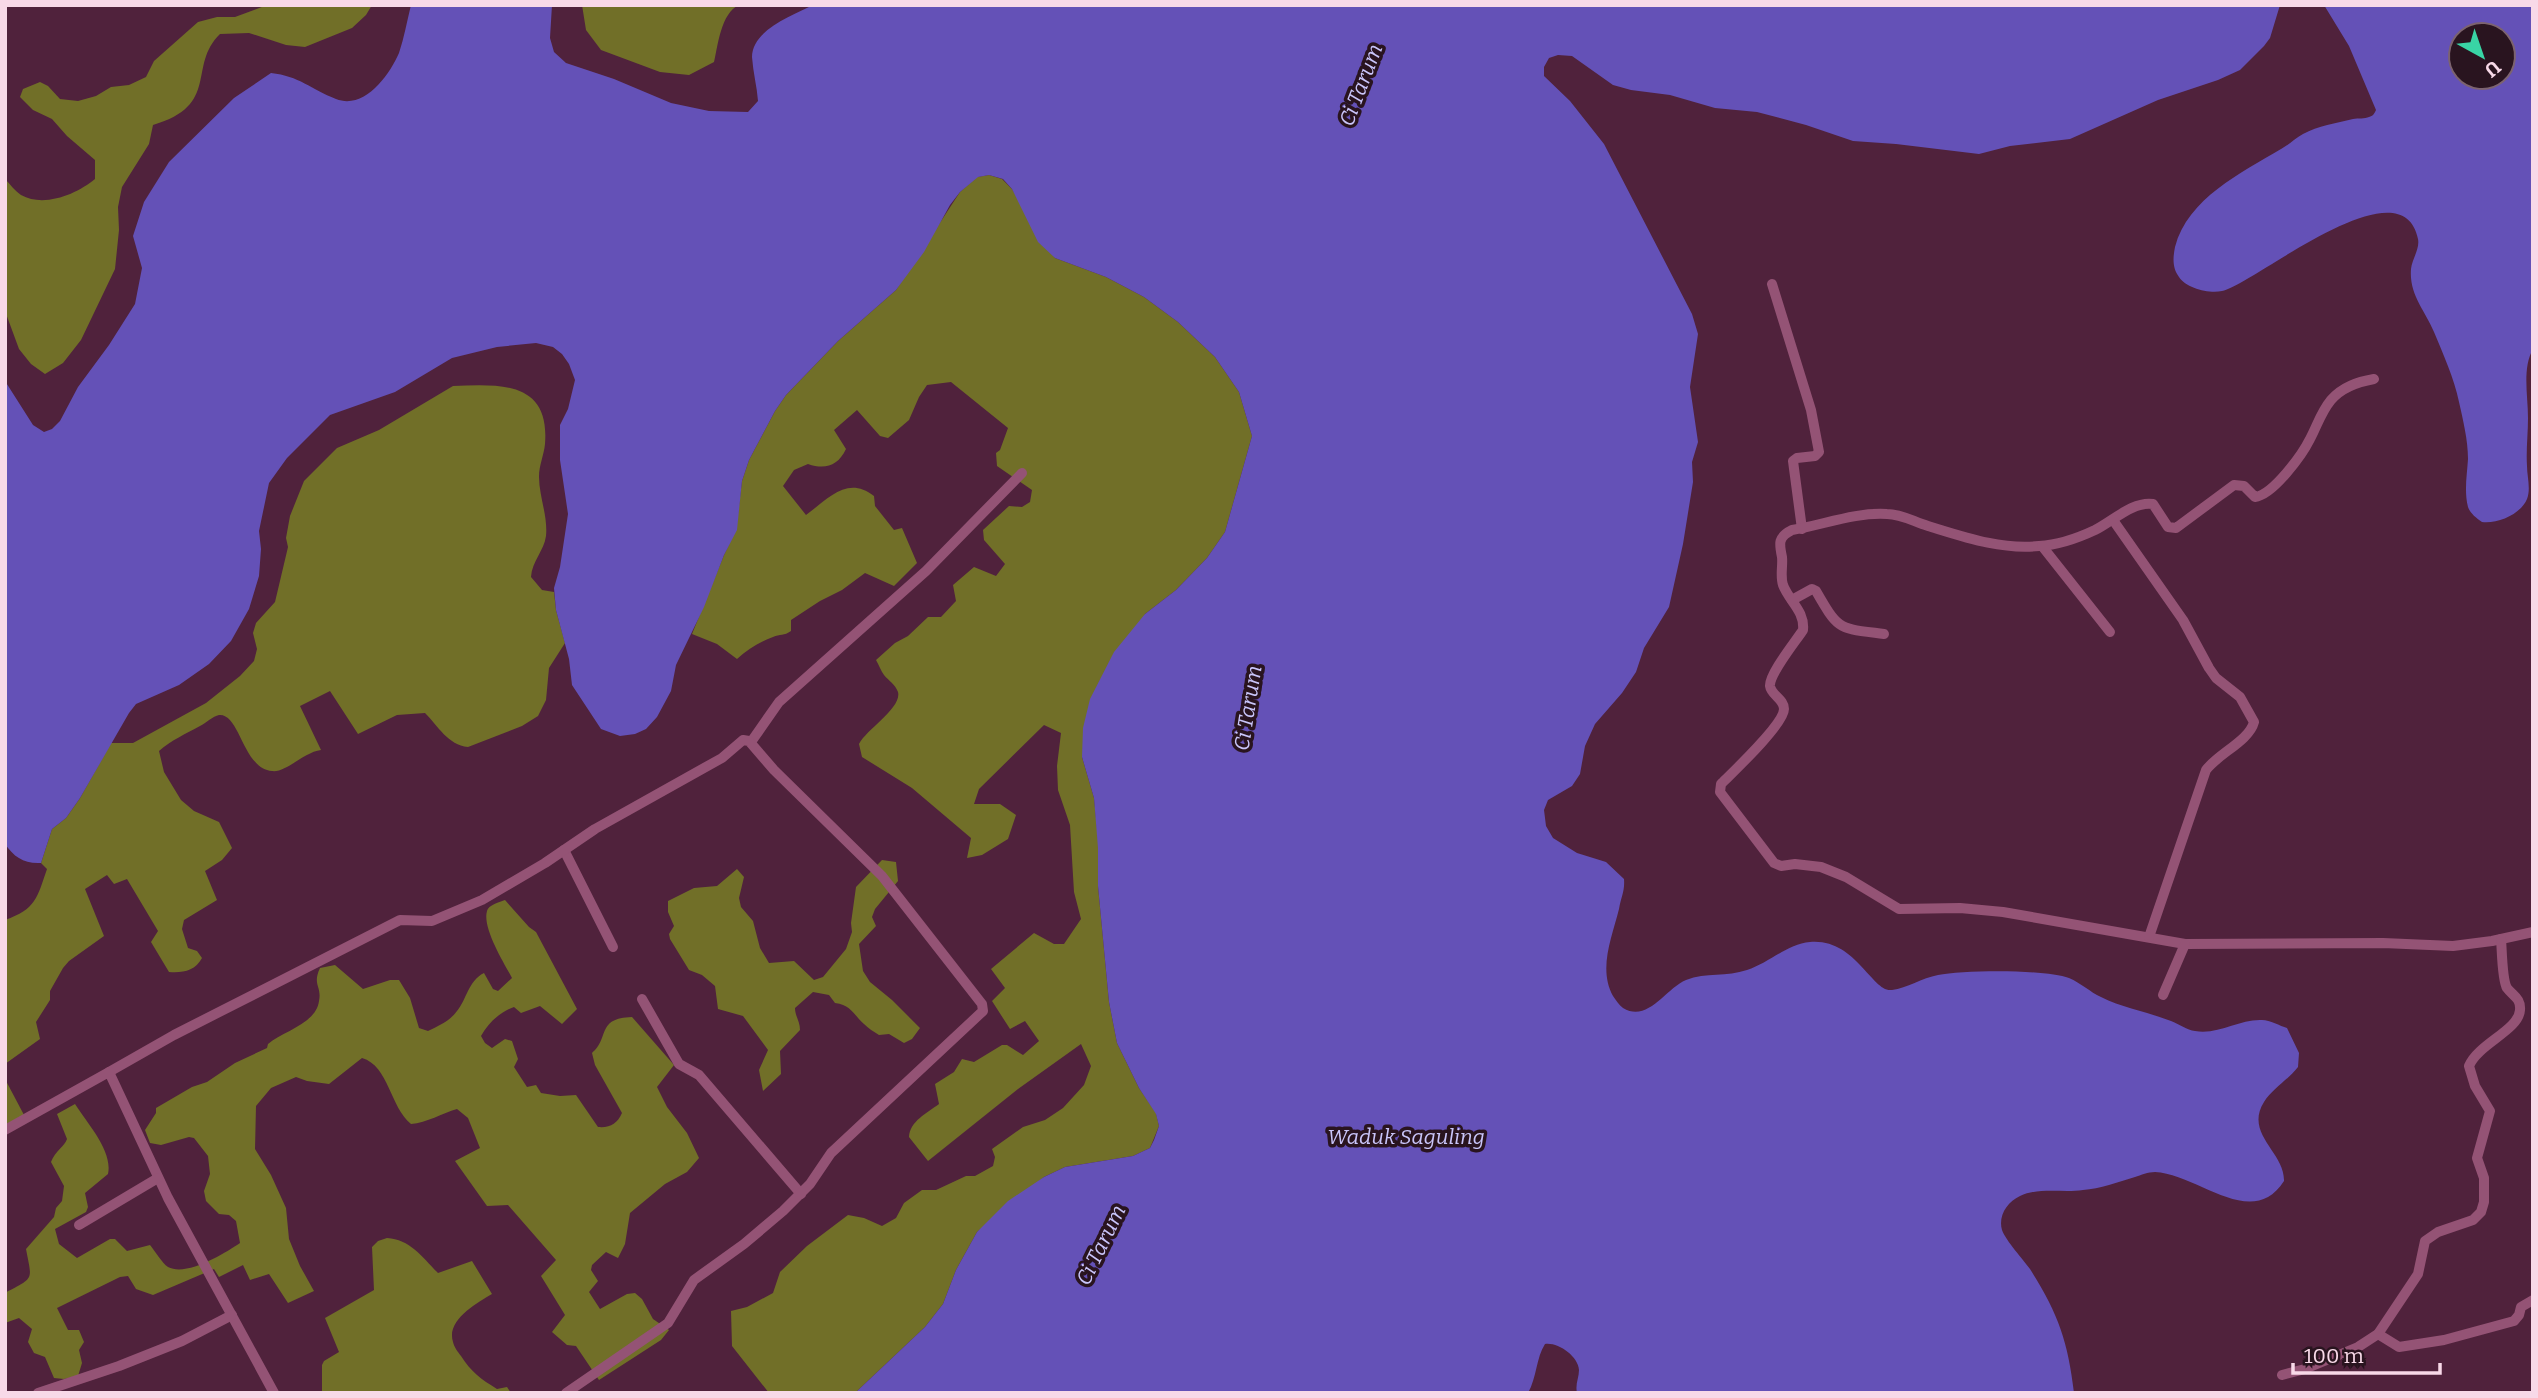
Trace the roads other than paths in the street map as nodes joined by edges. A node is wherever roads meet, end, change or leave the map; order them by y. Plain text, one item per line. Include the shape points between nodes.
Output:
1 (1772, 284) dead end
2 (2374, 379) dead end
3 (1022, 473) dead end
4 (2113, 520) junction
5 (1802, 529) junction
6 (2042, 546) junction
7 (1792, 600) junction
8 (2110, 632) dead end
9 (1885, 634) dead end
10 (751, 742) junction
11 (564, 849) junction
12 (2533, 932) edge
13 (2149, 937) junction
14 (2501, 939) junction
15 (2185, 944) junction
16 (613, 947) dead end
17 (2163, 995) dead end
18 (642, 999) dead end
19 (109, 1072) junction
20 (5, 1130) edge
21 (158, 1178) junction
22 (801, 1194) junction
23 (79, 1225) dead end
24 (2533, 1300) edge
25 (232, 1315) junction
26 (2378, 1334) junction
27 (2282, 1376) dead end
28 (38, 1393) edge
29 (274, 1393) edge
30 (566, 1393) edge

1 - 5 street via 1811,410 1819,452 1793,461
2 - 4 street via 2356,383 2332,399 2301,452 2274,487 2260,497 2234,485 2175,528 2168,527 2156,506 2149,503
3 - 10 street via 926,571 779,702
4 - 6 street
4 - 13 street via 2176,609 2208,668 2240,697 2254,722 2245,737 2206,770
5 - 6 street via 1888,513 1975,540 2021,548
5 - 7 street via 1784,534 1779,545 1783,585
6 - 8 street
7 - 9 street via 1812,589 1837,624
7 - 13 street via 1803,629 1770,683 1784,710 1719,788 1774,863 1829,870 1899,909 2003,912
10 - 11 street via 743,740 722,758
10 - 22 street via 882,876 984,1006 972,1024 831,1153
11 - 16 street
11 - 19 street via 482,900 432,921 400,920
12 - 14 street
13 - 15 street
14 - 15 street via 2453,946
14 - 26 street via 2504,981 2520,1010 2515,1021 2477,1052 2469,1066 2490,1111 2477,1158 2484,1178 2483,1208 2473,1220 2425,1241 2418,1273
15 - 17 street
18 - 22 street via 679,1064 699,1075
19 - 20 street
19 - 21 street
21 - 23 street
21 - 25 street
22 - 30 street via 694,1280 668,1323
24 - 26 street via 2521,1307 2514,1321 2444,1340 2399,1347
25 - 28 street via 182,1341
25 - 29 street
26 - 27 street via 2358,1347

